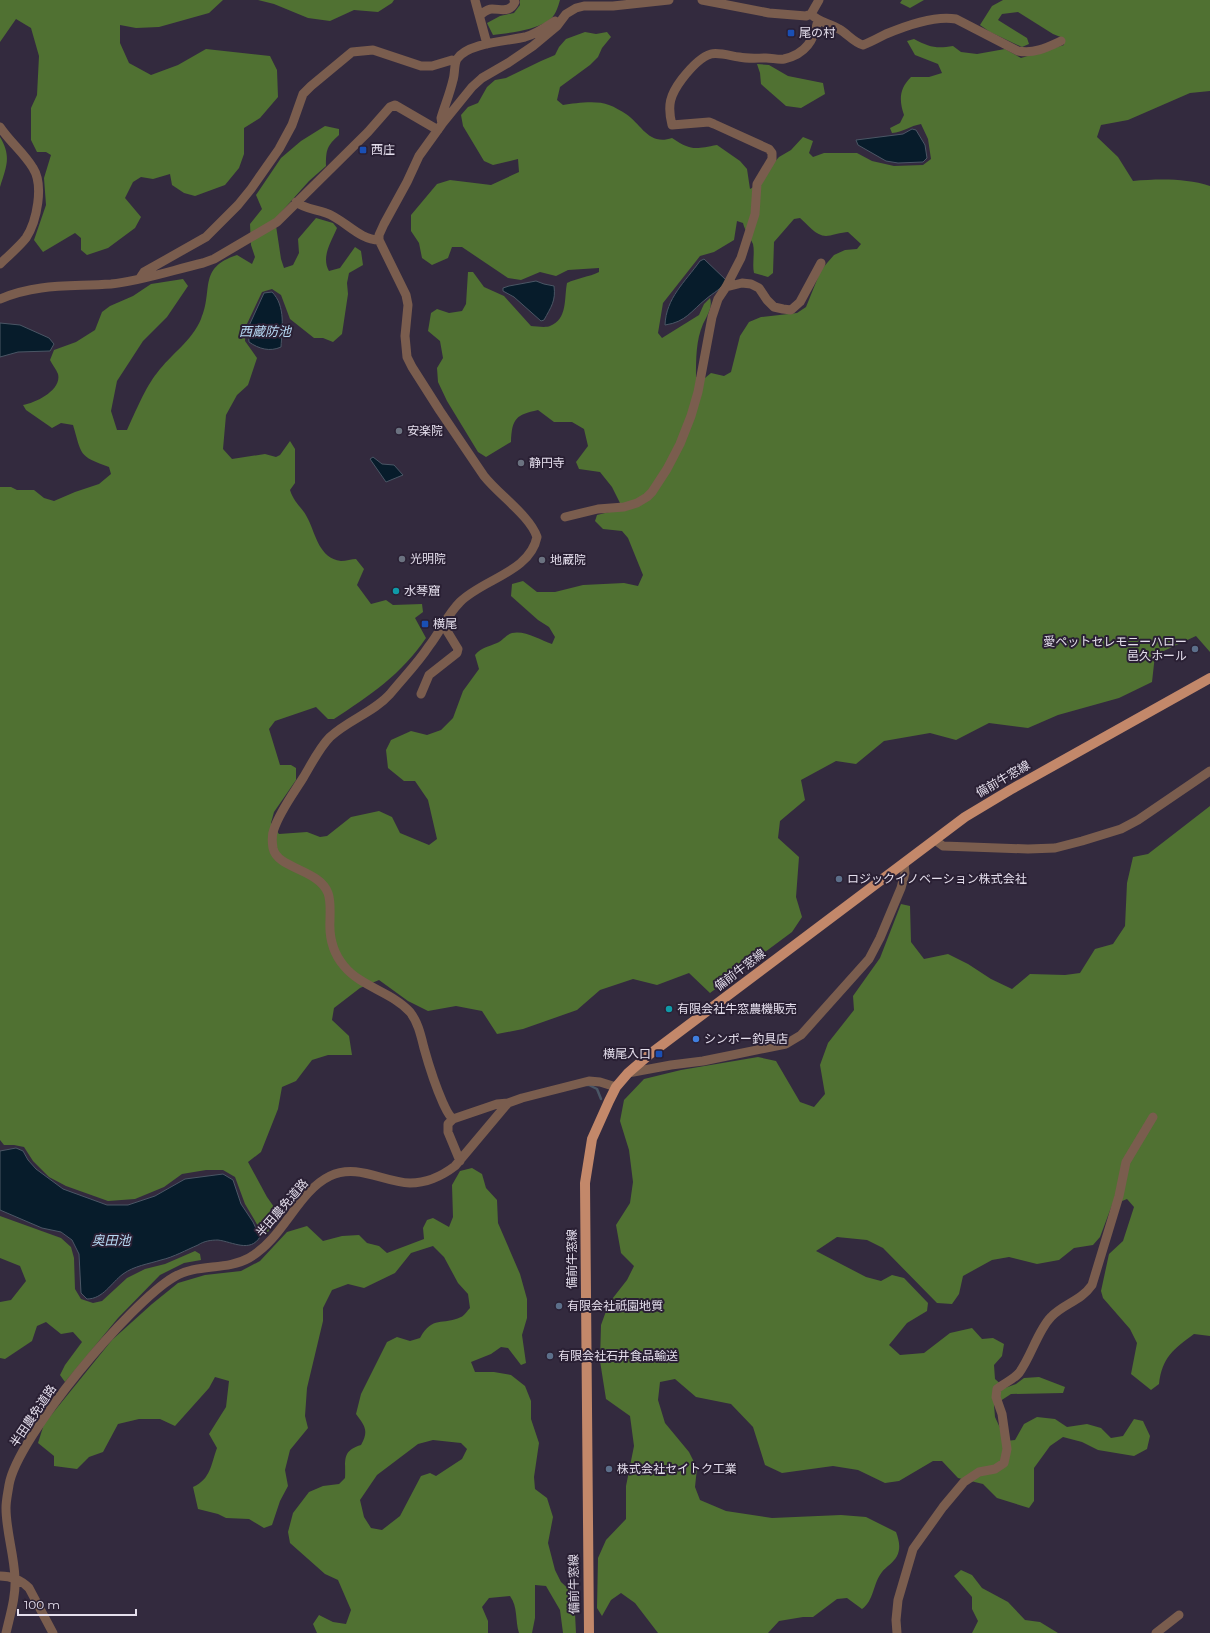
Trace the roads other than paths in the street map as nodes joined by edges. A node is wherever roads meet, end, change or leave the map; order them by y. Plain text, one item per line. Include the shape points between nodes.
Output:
1 (475, 0) edge
2 (514, 0) edge
3 (669, 0) edge
4 (702, 0) edge
5 (819, 0) edge
6 (612, 3) edge
7 (480, 15) junction
8 (814, 17) junction
9 (562, 19) junction
10 (1061, 42) dead end
11 (487, 44) junction
12 (456, 61) junction
13 (0, 127) edge
14 (440, 127) junction
15 (296, 202) junction
16 (379, 240) junction
17 (821, 263) dead end
18 (0, 264) edge
19 (140, 278) junction
20 (726, 287) junction
21 (0, 300) edge
22 (565, 517) dead end
23 (445, 621) junction
24 (1210, 678) edge
25 (421, 694) dead end
26 (1210, 771) edge
27 (935, 840) junction
28 (904, 863) junction
29 (628, 1073) junction
30 (616, 1088) junction
31 (508, 1103) junction
32 (1153, 1117) dead end
33 (453, 1119) junction
34 (460, 1161) junction
35 (3, 1507) edge
36 (0, 1576) edge
37 (15, 1579) junction
38 (1179, 1615) dead end
39 (6, 1633) edge
40 (53, 1633) edge
41 (589, 1633) edge
42 (897, 1633) edge
43 (1156, 1633) edge

1 - 7 street
2 - 7 street via 513,6 506,10 488,10
3 - 6 street
4 - 8 street via 769,13
5 - 8 street
6 - 9 street via 576,8
7 - 11 street
8 - 10 street via 840,29 856,43 863,45 928,20 950,18 1018,51 1042,50
8 - 20 street via 815,35 806,48 792,56 784,59 741,58 710,54 696,63 671,96 672,125 708,122 769,149 772,153 772,159 757,184 757,206 749,237
9 - 11 street via 526,37
9 - 14 street via 533,46 482,78
11 - 12 street via 465,52
12 - 14 street via 454,79
12 - 19 street via 421,66 373,50 352,52 303,94 292,125 279,149 238,205 206,237 144,272
13 - 18 street via 33,166 39,185 30,230 25,239
14 - 15 street via 395,106 390,107
14 - 16 street via 419,156 408,182 384,224
15 - 16 street via 326,213 352,229
15 - 19 street via 270,226 214,259
16 - 23 street via 406,295 408,305 405,346 412,367 488,480 531,525 537,537 534,547 518,565 472,592
17 - 20 street via 800,302 791,310 774,307 759,288 751,284 742,282
19 - 21 street via 112,284 34,288
20 - 22 street via 718,299 712,317 691,416 680,444 652,492 637,503 624,507 598,509
23 - 25 street via 447,631 458,649 457,653 429,675
23 - 33 street via 423,655 387,696 334,734 322,747 274,829 273,849 284,863 311,876 324,886 330,904 331,941 344,966 352,975 401,1004 411,1013 418,1026 441,1098
24 - 27 main road, 備前牛窓線 via 1010,790 965,817
26 - 27 street via 1121,829 1055,848 943,846
27 - 28 main road, 備前牛窓線
28 - 29 main road, 備前牛窓線
28 - 29 street via 905,873 901,888 869,959 801,1035 786,1044
29 - 30 main road, 備前牛窓線
30 - 31 street via 589,1081
30 - 41 main road, 備前牛窓線 via 592,1139 585,1183
31 - 33 street via 497,1104
31 - 34 street, 半田農免道路
32 - 42 street via 1126,1162 1120,1196 1092,1285 1080,1298 1051,1316 1019,1373 997,1389 996,1397 1002,1414 1007,1449 1004,1463 995,1469 978,1472 964,1482 943,1506 913,1549 898,1600
33 - 34 street via 448,1124 448,1132
34 - 35 street, 半田農免道路 via 446,1173 411,1183 361,1172 346,1171 330,1176 315,1186 283,1227 251,1257 224,1266 189,1270 162,1284 119,1324 64,1390 19,1459
35 - 37 street, 半田農免道路
36 - 37 street
37 - 39 street, 半田農免道路
37 - 40 street via 28,1588
38 - 43 street

